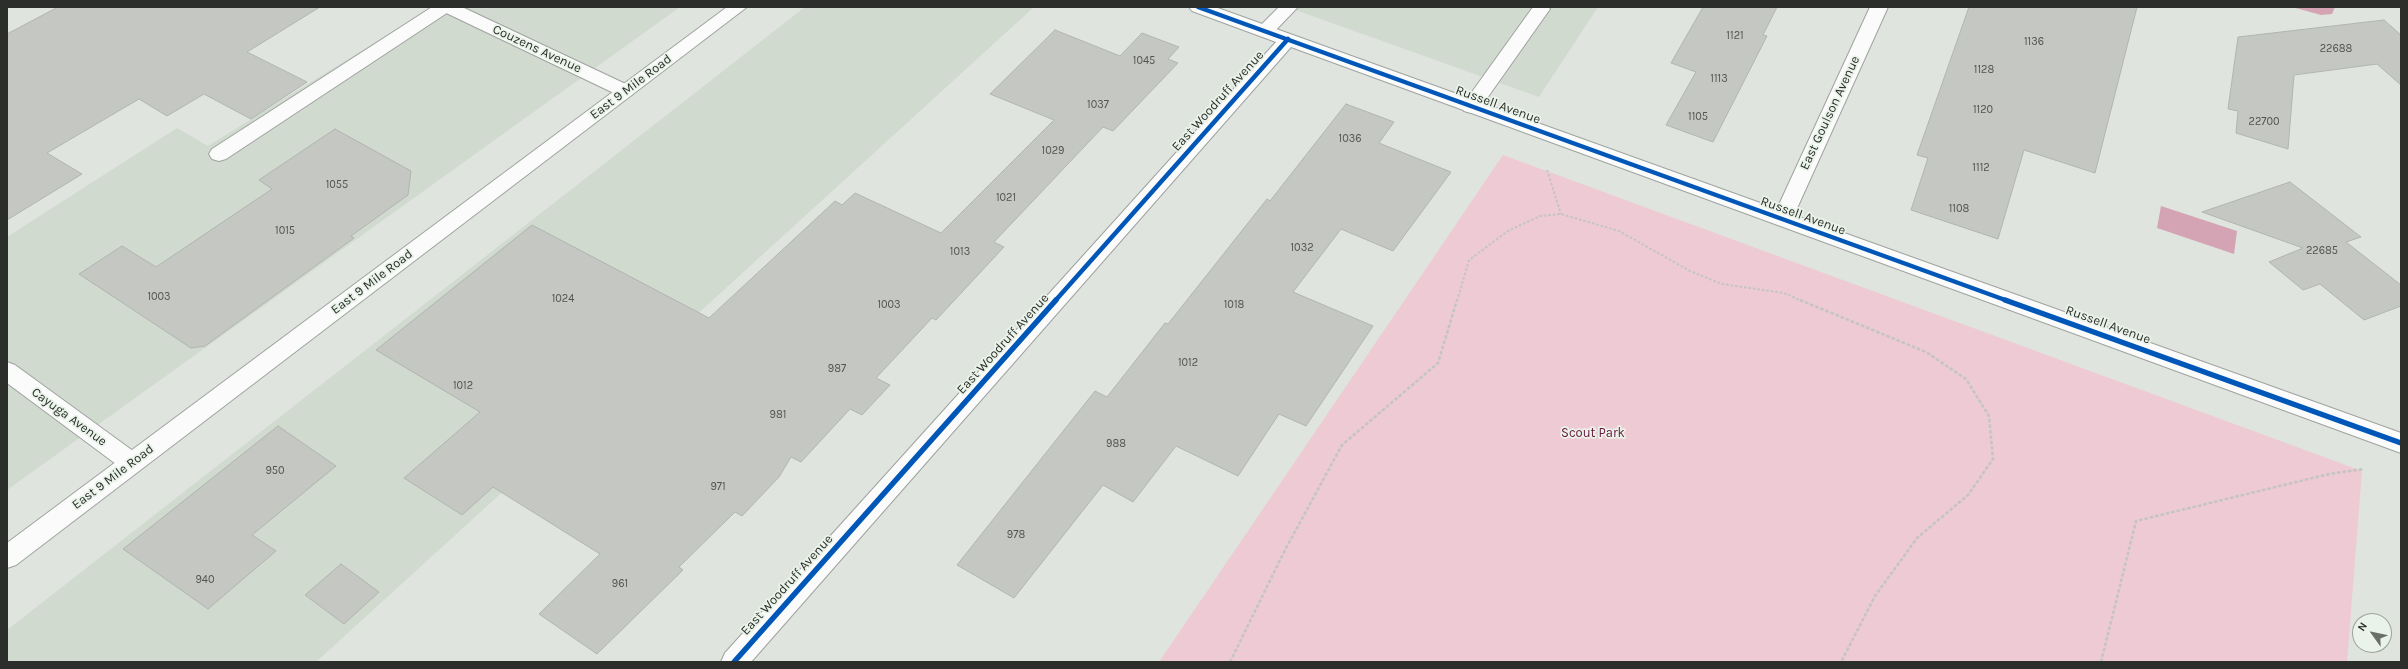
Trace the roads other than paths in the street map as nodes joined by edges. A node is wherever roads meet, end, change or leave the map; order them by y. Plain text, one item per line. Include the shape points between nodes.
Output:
1 (444, 7) edge
2 (448, 7) edge
3 (738, 7) edge
4 (1198, 7) edge
5 (1289, 7) edge
6 (1879, 7) edge
7 (1541, 9) dead end
8 (1265, 31) junction
9 (1288, 40) junction
10 (625, 91) junction
11 (1471, 107) junction
12 (219, 154) dead end
13 (1782, 220) junction
14 (7, 371) edge
15 (2401, 443) edge
16 (132, 463) junction
17 (7, 557) edge
18 (734, 662) edge

1 - 12 street
2 - 10 street, Couzens Avenue
3 - 10 street, East 9 Mile Road
4 - 8 street, Russell Avenue
5 - 8 street
6 - 13 street, East Goulson Avenue
7 - 11 street
8 - 9 street, Russell Avenue
9 - 11 street, Russell Avenue
9 - 18 street, East Woodruff Avenue
10 - 16 street, East 9 Mile Road
11 - 13 street, Russell Avenue
13 - 15 street, Russell Avenue
14 - 16 street, Cayuga Avenue
16 - 17 street, East 9 Mile Road

